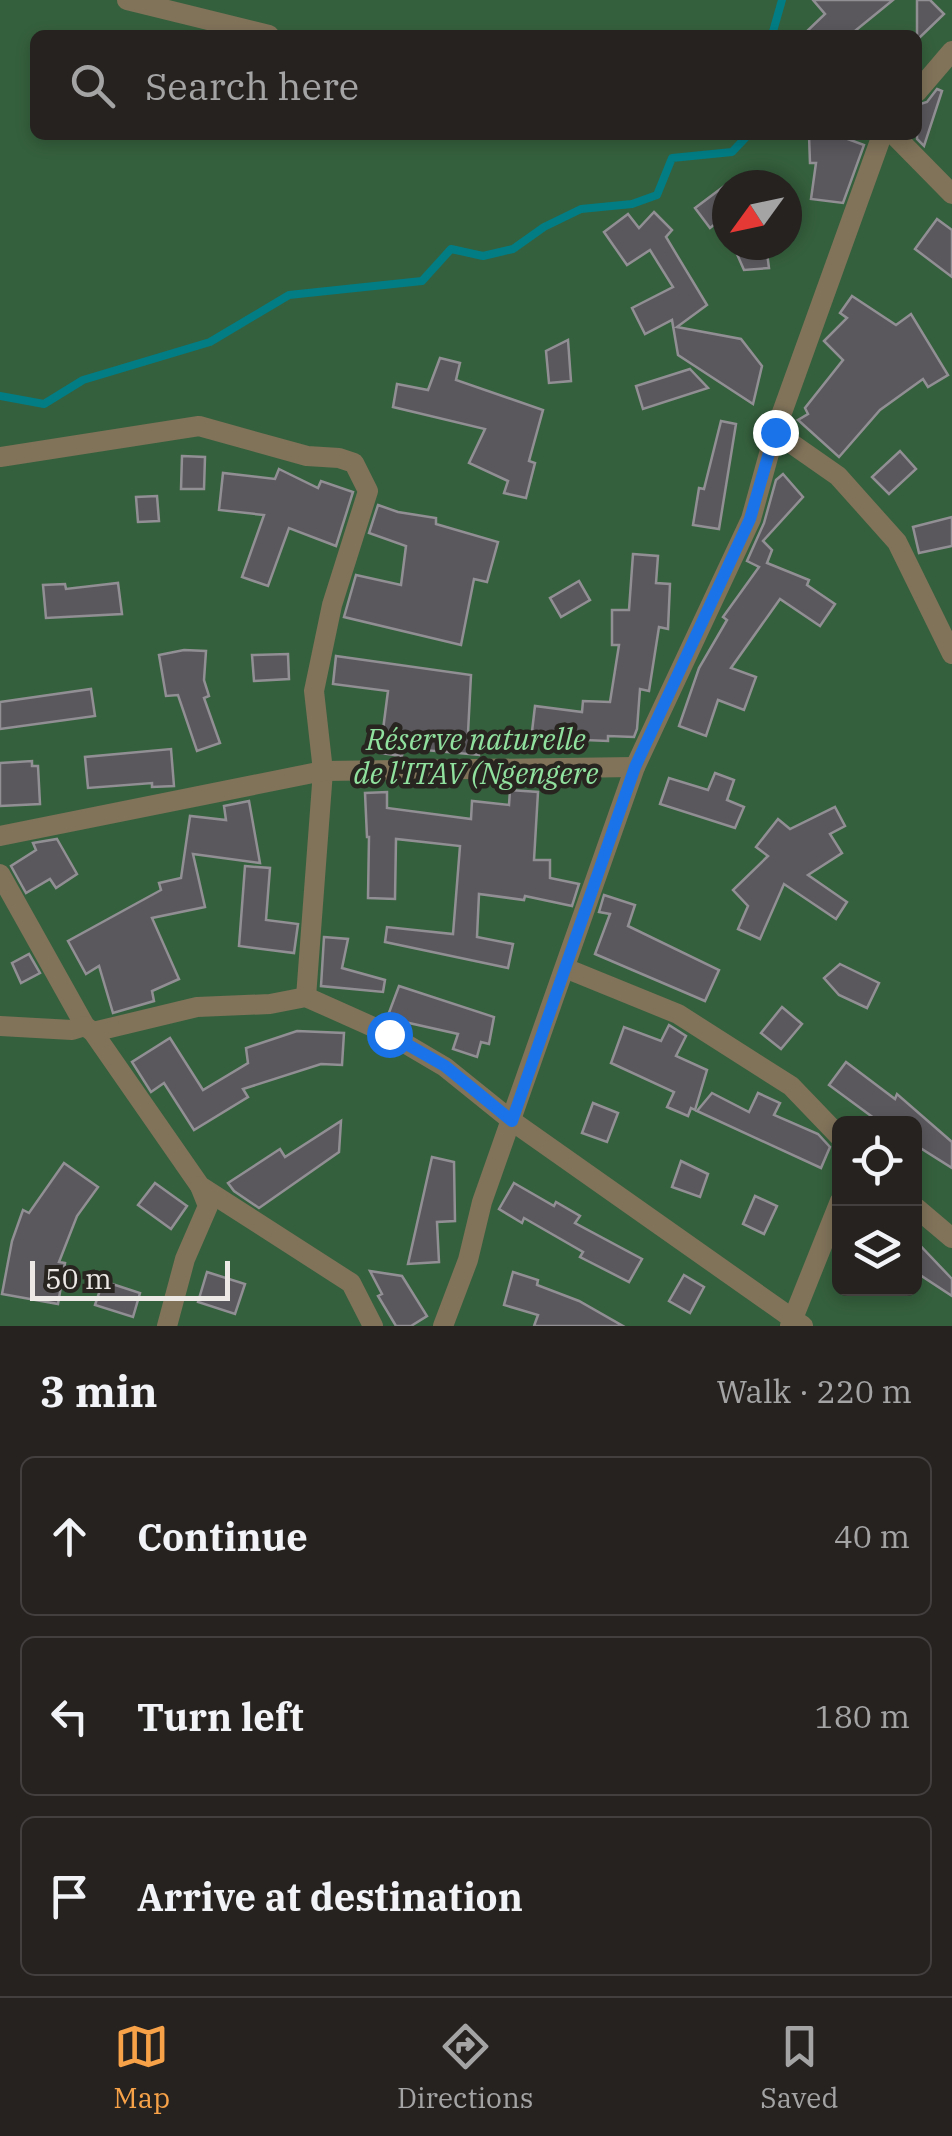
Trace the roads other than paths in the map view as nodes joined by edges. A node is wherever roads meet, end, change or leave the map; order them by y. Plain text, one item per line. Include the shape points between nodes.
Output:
1 (127, 0) edge
2 (248, 30) edge
3 (952, 51) edge
4 (922, 86) edge
5 (880, 140) edge
6 (899, 140) edge
7 (952, 194) edge
8 (775, 432) junction
9 (0, 457) edge
10 (952, 654) edge
11 (635, 767) junction
12 (324, 770) junction
13 (0, 836) edge
14 (0, 874) edge
15 (565, 968) junction
16 (306, 998) junction
17 (0, 1026) edge
18 (89, 1029) junction
19 (512, 1121) junction
20 (832, 1129) edge
21 (200, 1186) junction
22 (838, 1206) edge
23 (922, 1213) edge
24 (952, 1238) edge
25 (796, 1324) edge
26 (167, 1326) edge
27 (373, 1326) edge
28 (443, 1326) edge

1 - 2 street
3 - 4 street
5 - 8 street
6 - 7 street
8 - 10 street via 838,476 896,542
8 - 11 street via 750,519
9 - 12 street via 199,426 354,463 368,491 332,605 314,692
11 - 12 street
11 - 15 street
12 - 13 street
12 - 16 street
14 - 18 street
15 - 19 street
15 - 20 street via 678,1014 791,1086
16 - 18 street via 198,1006
16 - 19 street via 445,1066
17 - 18 street
18 - 21 street
19 - 25 street
19 - 28 street
21 - 26 street via 208,1206
21 - 27 street via 351,1283
22 - 25 street
23 - 24 street

